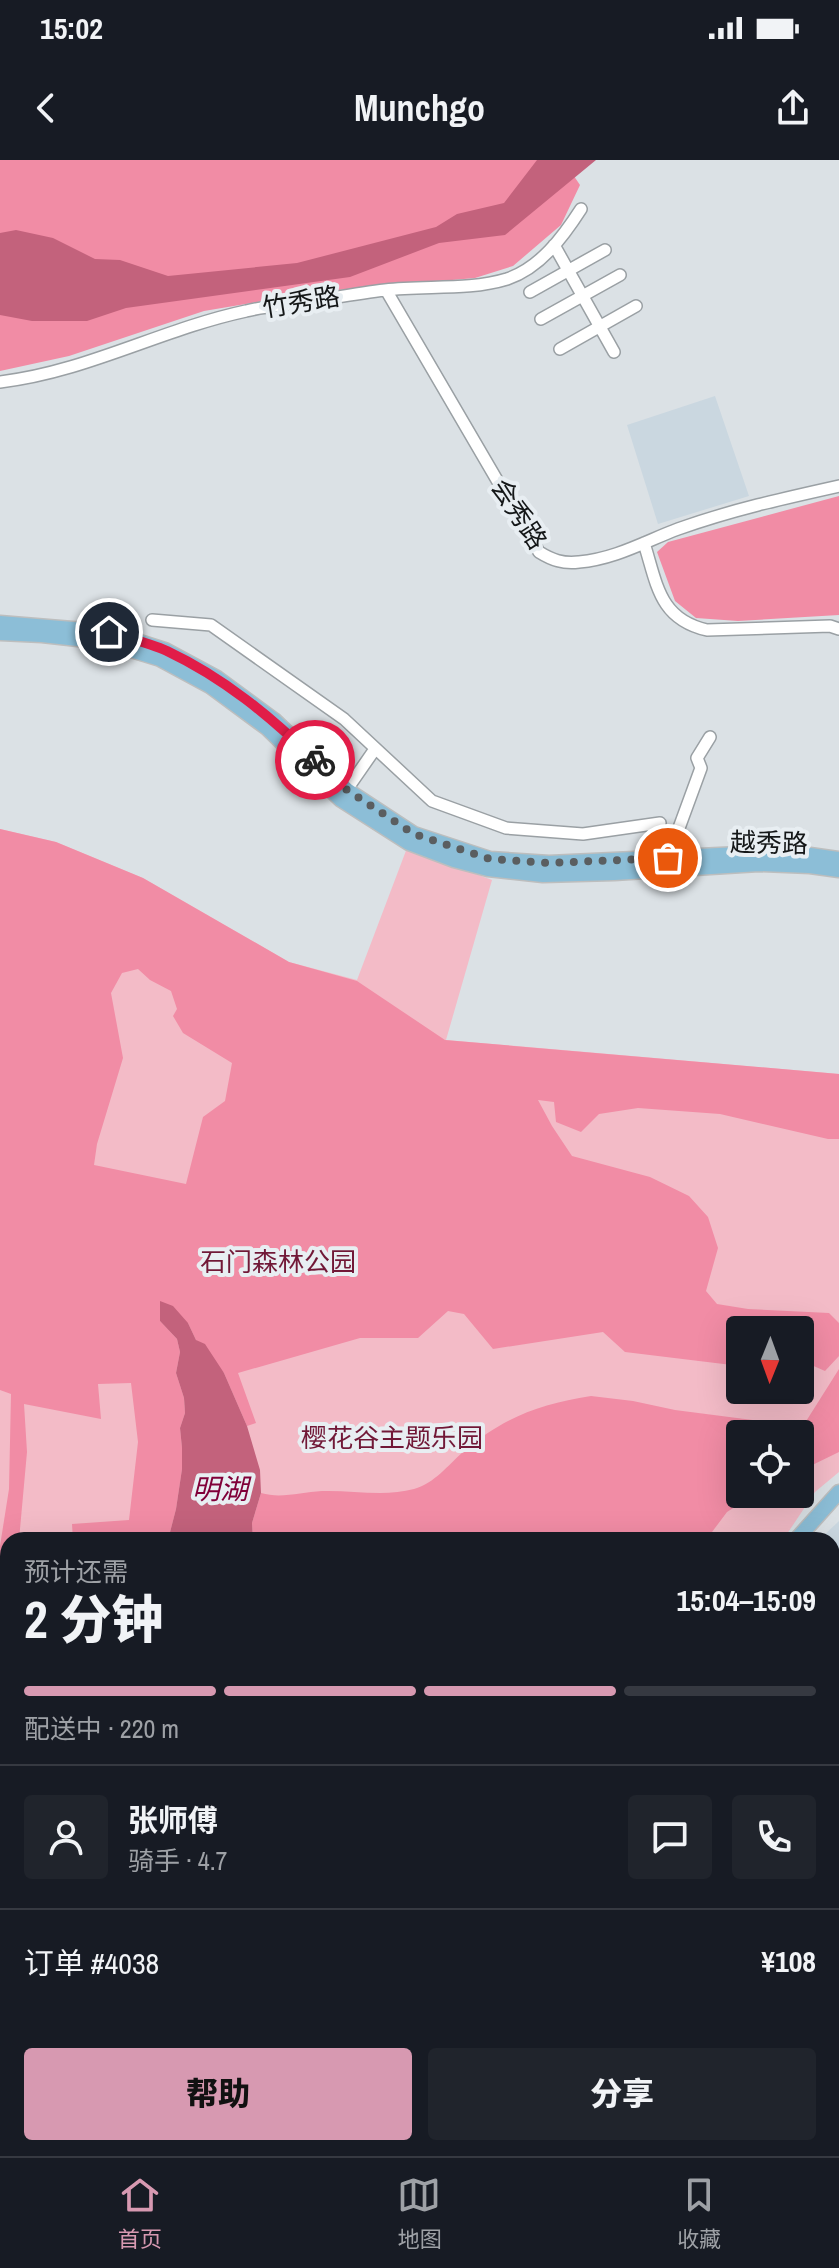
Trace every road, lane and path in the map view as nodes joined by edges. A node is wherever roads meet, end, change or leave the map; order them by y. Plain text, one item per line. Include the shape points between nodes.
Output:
1 (581, 209) dead end
2 (554, 245) junction
3 (605, 250) dead end
4 (569, 271) junction
5 (620, 275) dead end
6 (386, 290) junction
7 (530, 292) dead end
8 (583, 296) junction
9 (636, 306) dead end
10 (541, 319) dead end
11 (600, 327) junction
12 (560, 349) dead end
13 (614, 352) dead end
14 (0, 382) edge
15 (839, 486) edge
16 (644, 543) junction
17 (152, 620) dead end
18 (0, 623) edge
19 (839, 629) edge
20 (0, 633) edge
21 (710, 737) dead end
22 (375, 749) junction
23 (343, 794) junction
24 (660, 823) dead end
25 (668, 858) junction
26 (839, 859) edge
27 (839, 870) edge
28 (839, 1492) edge
29 (839, 1505) edge
30 (803, 1532) edge
31 (814, 1532) edge

1 - 2 street, 竹秀路
2 - 4 street
2 - 6 street, 竹秀路 via 533,266 510,278
3 - 4 street
4 - 7 street
4 - 8 street
5 - 8 street
6 - 14 street, 竹秀路 via 247,311 81,365
6 - 16 street, 会秀路 via 539,552 555,561 578,563
8 - 10 street
8 - 11 street
9 - 11 street
11 - 12 street
11 - 13 street
15 - 16 street, 会秀路 via 760,503
16 - 19 street via 664,602 689,626
17 - 22 street via 211,625 344,719
18 - 23 main road, 越秀路 via 109,632 165,650 217,678 274,720
20 - 23 main road, 越秀路 via 105,642 160,659 210,686 267,728
21 - 25 street via 697,758 701,768
22 - 23 street
22 - 24 street via 432,801 506,828 583,834
23 - 25 main road, 越秀路 via 414,834 490,859 549,863
23 - 27 main road, 越秀路 via 409,843 488,869 543,875 759,864
25 - 26 main road, 越秀路 via 762,853
28 - 30 main road
29 - 31 main road

